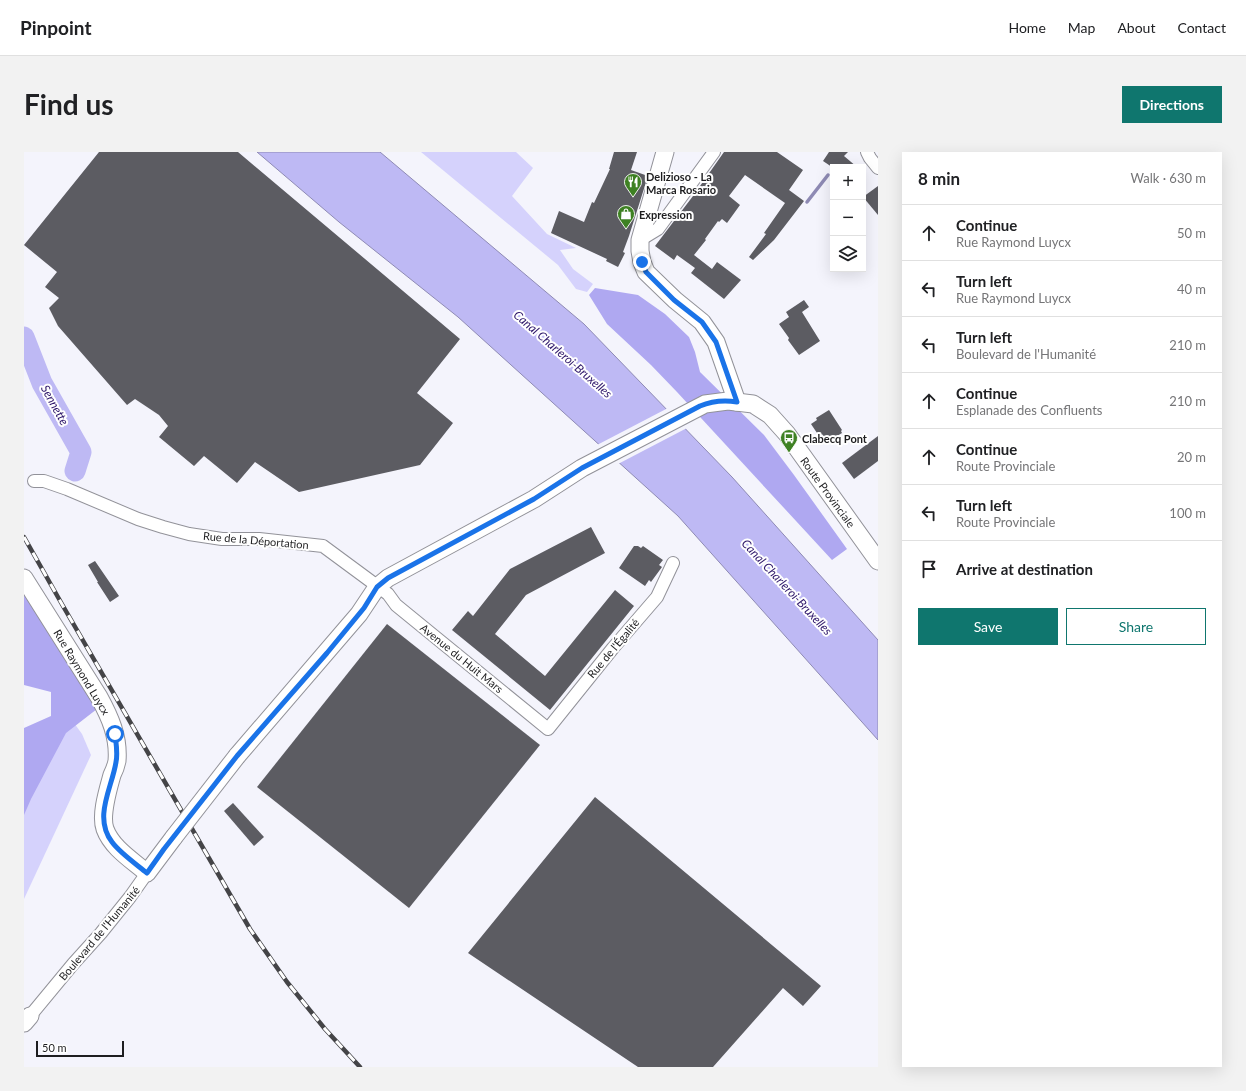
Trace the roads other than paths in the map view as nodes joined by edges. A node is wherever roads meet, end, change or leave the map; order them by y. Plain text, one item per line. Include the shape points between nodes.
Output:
1 (665, 152) edge
2 (867, 152) edge
3 (711, 153) edge
4 (878, 168) edge
5 (640, 240) junction
6 (737, 402) junction
7 (34, 480) dead end
8 (878, 561) edge
9 (673, 563) dead end
10 (24, 578) edge
11 (377, 587) junction
12 (548, 729) joint
13 (147, 873) junction
14 (26, 1019) edge

1 - 5 main road
2 - 4 street
3 - 5 street via 658,229
5 - 6 main road via 642,262 646,272 674,300 702,322 716,342
6 - 8 main road, Route Provinciale via 753,404 770,415 787,434
6 - 11 main road, Route Provinciale via 711,402 700,406 582,468 534,499 388,578
7 - 11 street, Rue de la Déportation via 67,489 138,519 189,534 222,539 259,539 323,546
9 - 12 street, Rue de l'Égalité via 657,597 608,653
10 - 13 main road, Rue Raymond Luycx via 109,715 115,734 116,761 107,792 105,828 120,851
11 - 12 street, Avenue du Huit Mars
11 - 13 main road, Boulevard de l'Humanité, bridge via 341,636 237,756
13 - 14 street, Boulevard de l'Humanité via 101,933

